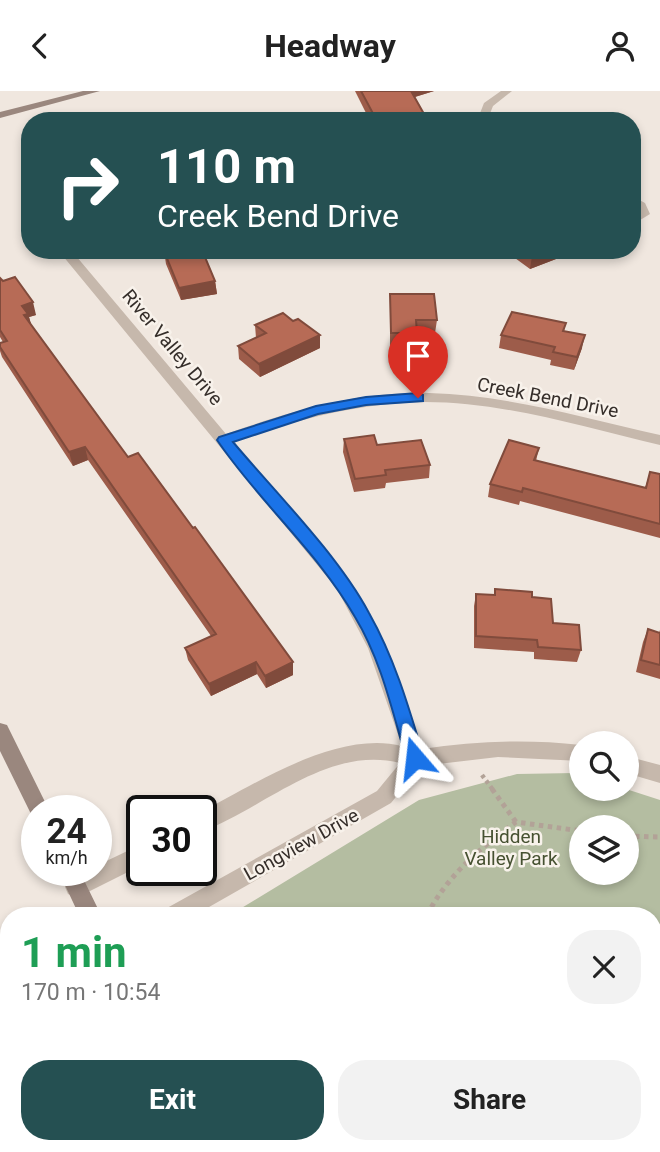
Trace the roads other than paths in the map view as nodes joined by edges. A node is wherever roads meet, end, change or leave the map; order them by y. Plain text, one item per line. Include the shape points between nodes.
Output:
1 (95, 91) edge
2 (507, 91) edge
3 (485, 112) edge
4 (0, 115) edge
5 (72, 259) edge
6 (223, 440) junction
7 (660, 440) edge
8 (0, 731) edge
9 (569, 752) edge
10 (415, 758) junction
11 (639, 768) edge
12 (660, 774) edge
13 (32, 795) edge
14 (217, 815) edge
15 (76, 886) edge
16 (86, 907) edge
17 (189, 907) edge

1 - 4 street
2 - 3 street
5 - 6 street, River Valley Drive
6 - 7 street, Creek Bend Drive via 316,410 418,398 489,403
6 - 10 street, River Valley Drive via 320,555 362,615 391,676
8 - 13 street
9 - 10 street via 499,747
10 - 14 street via 382,750 349,754
10 - 17 street, Longview Drive via 384,797
11 - 12 street
15 - 16 street

